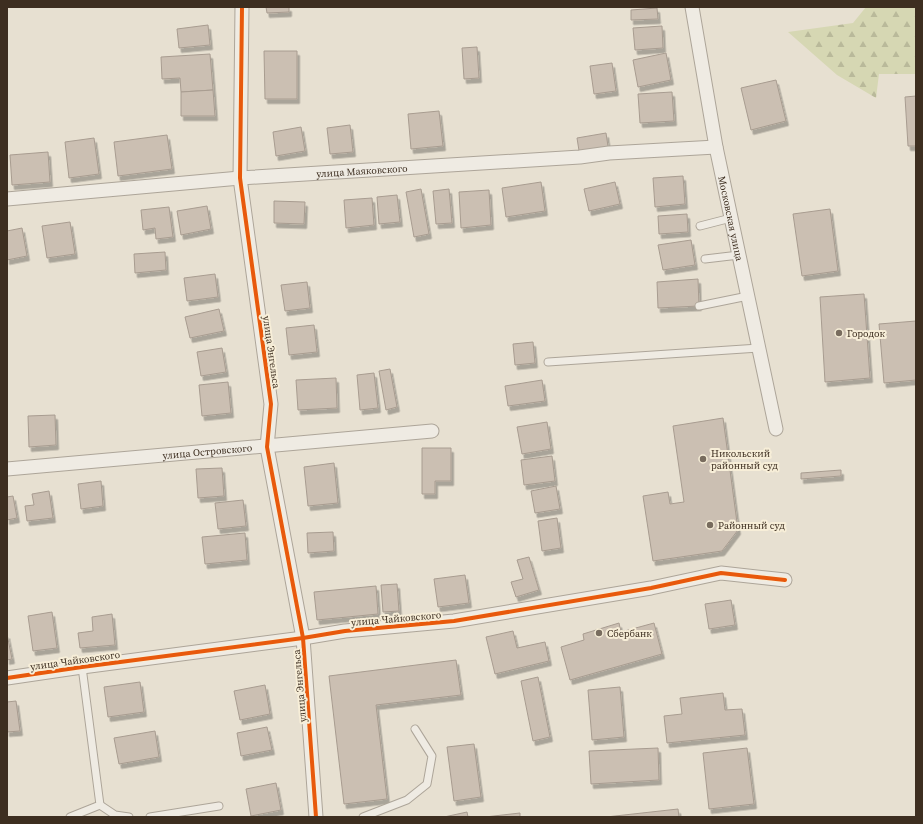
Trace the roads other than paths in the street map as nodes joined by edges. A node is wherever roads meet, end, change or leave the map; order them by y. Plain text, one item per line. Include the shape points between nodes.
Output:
1 (242, 7) edge
2 (692, 7) edge
3 (716, 147) junction
4 (240, 178) junction
5 (7, 200) edge
6 (732, 218) junction
7 (700, 226) dead end
8 (739, 255) junction
9 (705, 259) dead end
10 (748, 296) junction
11 (699, 306) dead end
12 (759, 348) junction
13 (548, 362) dead end
14 (776, 429) dead end
15 (432, 431) dead end
16 (267, 447) junction
17 (7, 469) edge
18 (786, 580) dead end
19 (303, 638) junction
20 (82, 667) junction
21 (7, 678) edge
22 (415, 729) dead end
23 (100, 805) junction
24 (220, 806) dead end
25 (70, 817) edge
26 (129, 817) edge
27 (150, 817) edge
28 (316, 817) edge
29 (363, 817) edge

1 - 4 street, улица Энгельса
2 - 3 street, Московская улица
3 - 4 street, улица Маяковского via 609,153 580,158
3 - 6 street, Московская улица
4 - 5 street, улица Маяковского
4 - 16 street, улица Энгельса via 271,404
6 - 7 lane
6 - 8 street, Московская улица
8 - 9 lane
8 - 10 street, Московская улица
10 - 11 lane
10 - 12 street, Московская улица
12 - 13 lane
12 - 14 street, Московская улица
15 - 16 street, улица Островского
16 - 17 street, улица Островского
16 - 19 street, улица Энгельса
18 - 19 street, улица Чайковского via 721,573 652,588 454,620
19 - 20 street, улица Чайковского
19 - 28 street, улица Энгельса
20 - 21 street, улица Чайковского
20 - 23 lane
22 - 29 lane via 432,756 427,784 406,800
23 - 25 lane
23 - 26 lane via 115,815
24 - 27 lane

